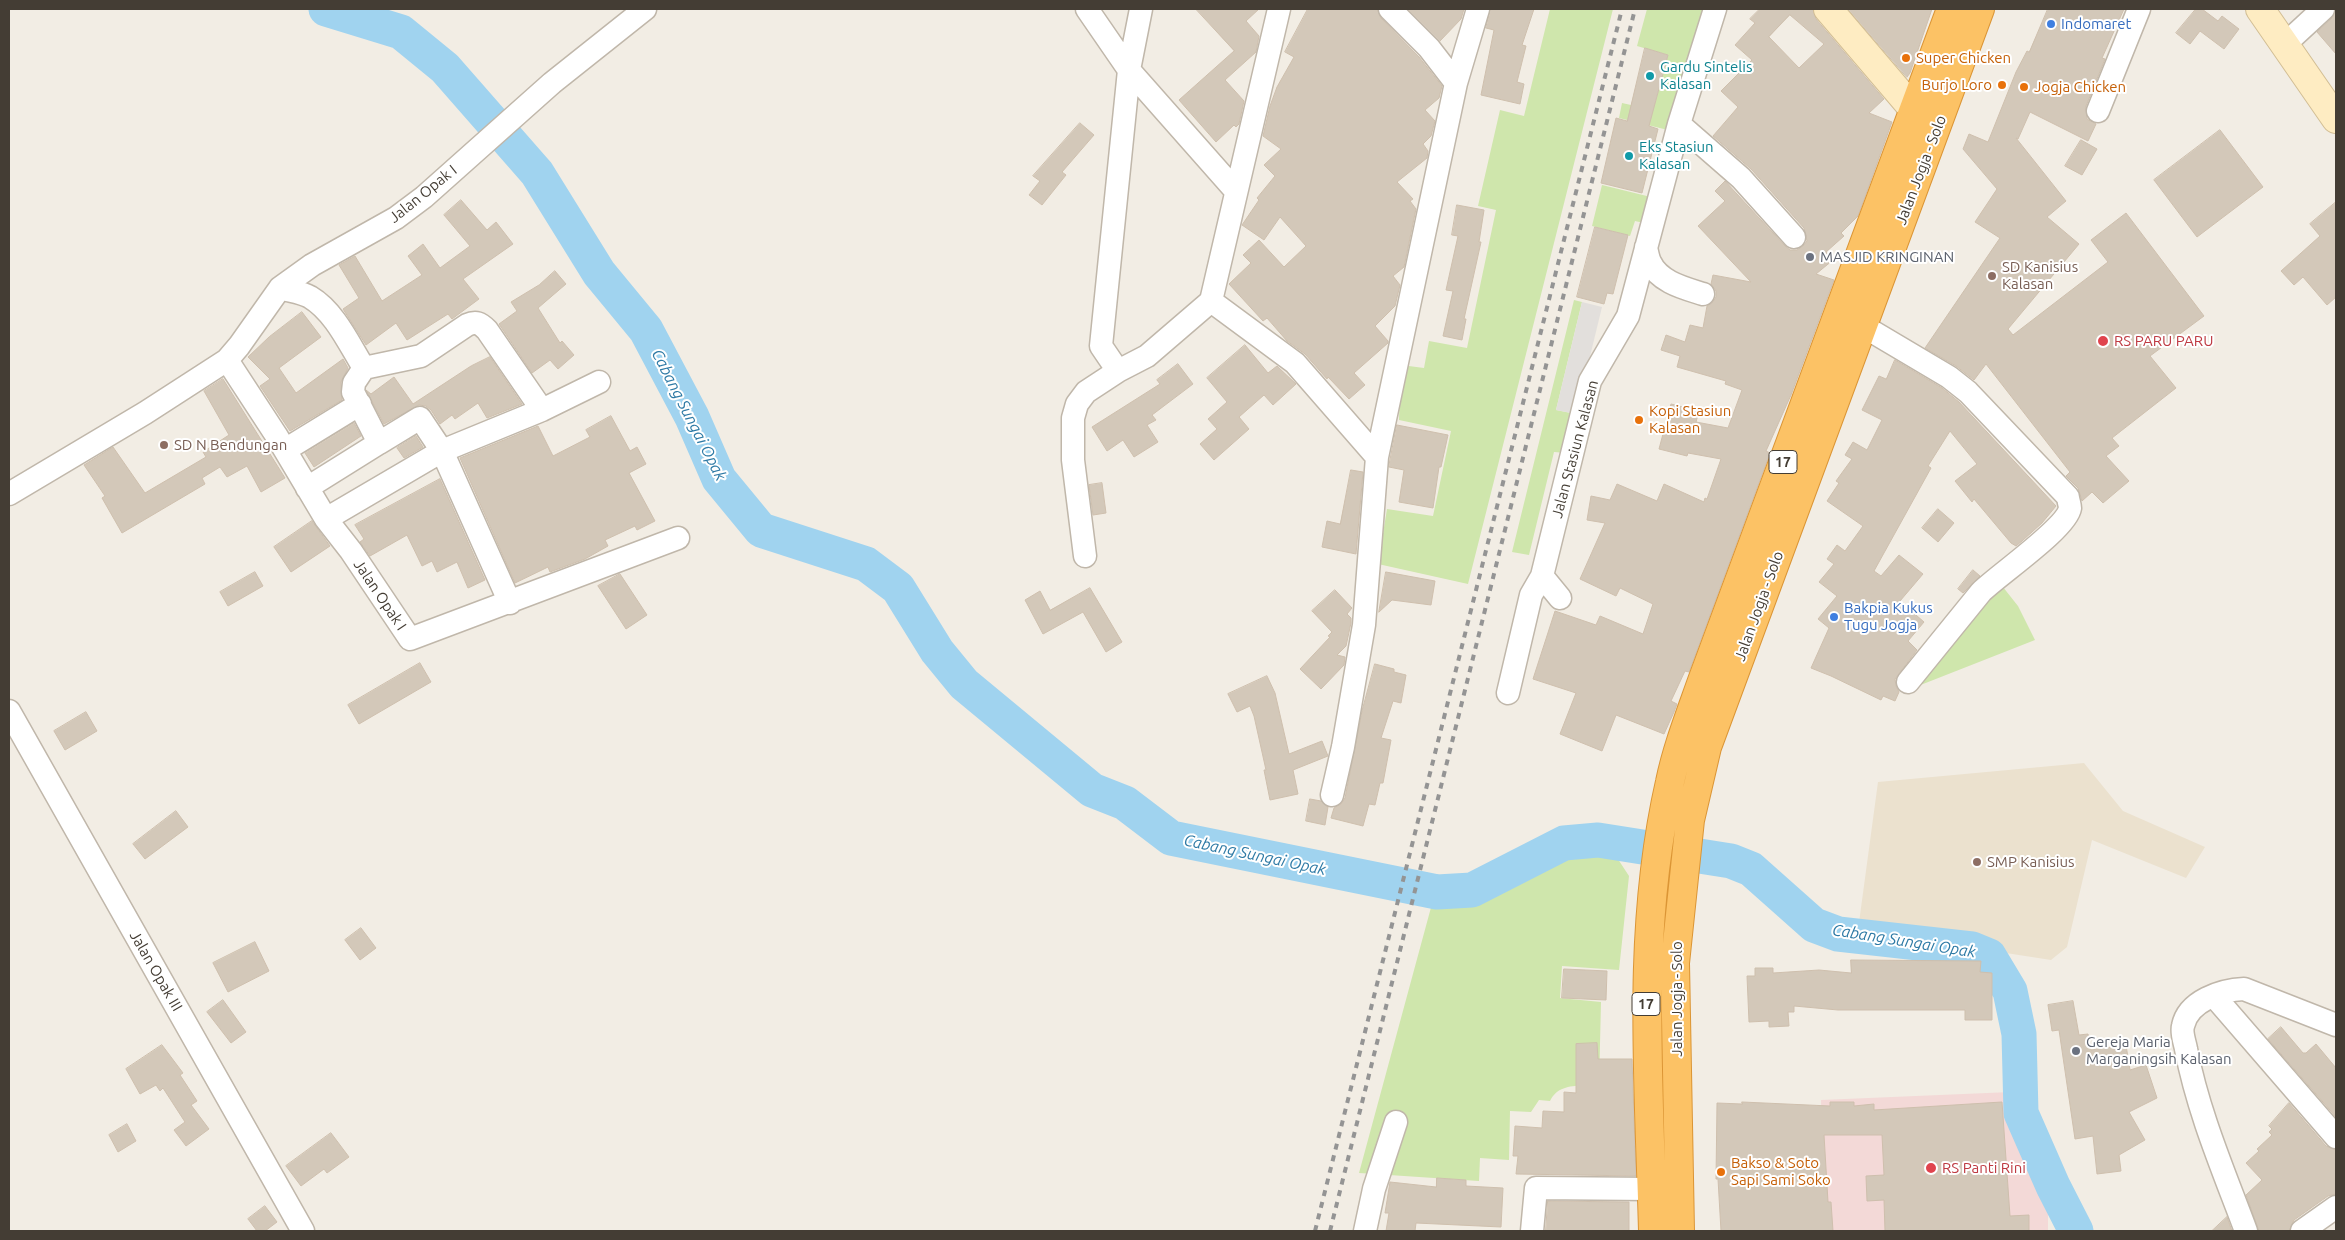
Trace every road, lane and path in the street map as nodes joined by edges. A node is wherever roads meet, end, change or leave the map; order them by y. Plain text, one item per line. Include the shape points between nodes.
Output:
1 (645, 9) edge
2 (1087, 9) edge
3 (1141, 9) edge
4 (1279, 9) edge
5 (1390, 9) edge
6 (1478, 9) edge
7 (1715, 9) edge
8 (1828, 9) edge
9 (1951, 9) edge
10 (1980, 9) edge
11 (2140, 9) edge
12 (2260, 9) edge
13 (2323, 9) edge
14 (2284, 45) junction
15 (1129, 70) junction
16 (1456, 82) junction
17 (1914, 110) junction
18 (2098, 111) dead end
19 (2336, 119) edge
20 (1940, 120) junction
21 (1679, 124) junction
22 (1235, 190) junction
23 (1794, 237) dead end
24 (1646, 247) junction
25 (280, 288) junction
26 (1703, 294) dead end
27 (1211, 302) junction
28 (1863, 326) junction
29 (227, 360) junction
30 (364, 368) junction
31 (1118, 371) junction
32 (600, 382) dead end
33 (360, 404) junction
34 (542, 410) junction
35 (379, 443) junction
36 (285, 450) junction
37 (442, 451) junction
38 (1376, 457) junction
39 (307, 488) junction
40 (9, 494) edge
41 (326, 519) junction
42 (678, 538) dead end
43 (1085, 556) dead end
44 (1542, 576) junction
45 (1560, 598) dead end
46 (510, 602) junction
47 (1908, 682) dead end
48 (1508, 693) dead end
49 (9, 711) edge
50 (1332, 795) dead end
51 (2214, 996) junction
52 (2336, 1025) edge
53 (1396, 1122) dead end
54 (2336, 1137) edge
55 (1652, 1189) junction
56 (2336, 1207) edge
57 (303, 1231) edge
58 (1364, 1231) edge
59 (1532, 1231) edge
60 (1653, 1231) edge
61 (1680, 1231) edge
62 (2246, 1231) edge
63 (2302, 1231) edge

1 - 25 street, Jalan Opak I via 396,218
2 - 15 street
3 - 15 street
4 - 22 street
5 - 16 street via 1429,48
6 - 16 street
7 - 21 street, Jalan Stasiun Kalasan
8 - 17 street
9 - 17 highway, Jalan Jogja - Solo / 17
10 - 20 highway, Jalan Jogja - Solo / 17
11 - 18 street
12 - 14 street
13 - 14 street
14 - 19 street
15 - 22 street
15 - 31 street via 1102,346
16 - 38 street
17 - 20 street
17 - 55 highway, Jalan Jogja - Solo / 17 via 1680,742 1663,817 1651,907 1646,1000
20 - 28 highway, Jalan Jogja - Solo / 17
21 - 23 street via 1740,178
21 - 24 street, Jalan Stasiun Kalasan
22 - 27 street
24 - 26 street via 1650,263 1660,275 1676,285
24 - 44 street, Jalan Stasiun Kalasan via 1628,316 1590,381
25 - 29 street, Jalan Opak I
25 - 30 street via 307,296 322,305
27 - 31 street via 1147,356
27 - 38 street via 1294,363
28 - 47 street via 1949,377 1968,392 2068,497 2070,508 2051,532 1981,592
28 - 61 highway, Jalan Jogja - Solo / 17 via 1707,747 1690,820 1674,987
29 - 36 street, Jalan Opak I
29 - 40 street, Jalan Opak I via 145,414
30 - 33 street via 352,388
30 - 34 street via 420,356 474,322 487,330
31 - 43 street via 1086,392 1072,418
32 - 34 street
33 - 35 street
33 - 36 street
34 - 37 street
35 - 37 street via 420,418
35 - 39 street
36 - 39 street, Jalan Opak I
37 - 41 street
37 - 46 street
38 - 50 street via 1364,625 1344,747
39 - 41 street, Jalan Opak I
41 - 46 street, Jalan Opak I via 410,639
42 - 46 street, Jalan Opak I
44 - 45 street
44 - 48 street, Jalan Stasiun Kalasan via 1531,595
49 - 57 street, Jalan Opak III
51 - 52 street via 2244,989
51 - 54 street
51 - 62 street via 2190,1012 2182,1027 2198,1097
53 - 58 street
55 - 59 street via 1536,1188
55 - 60 highway, Jalan Jogja - Solo / 17
56 - 63 street

